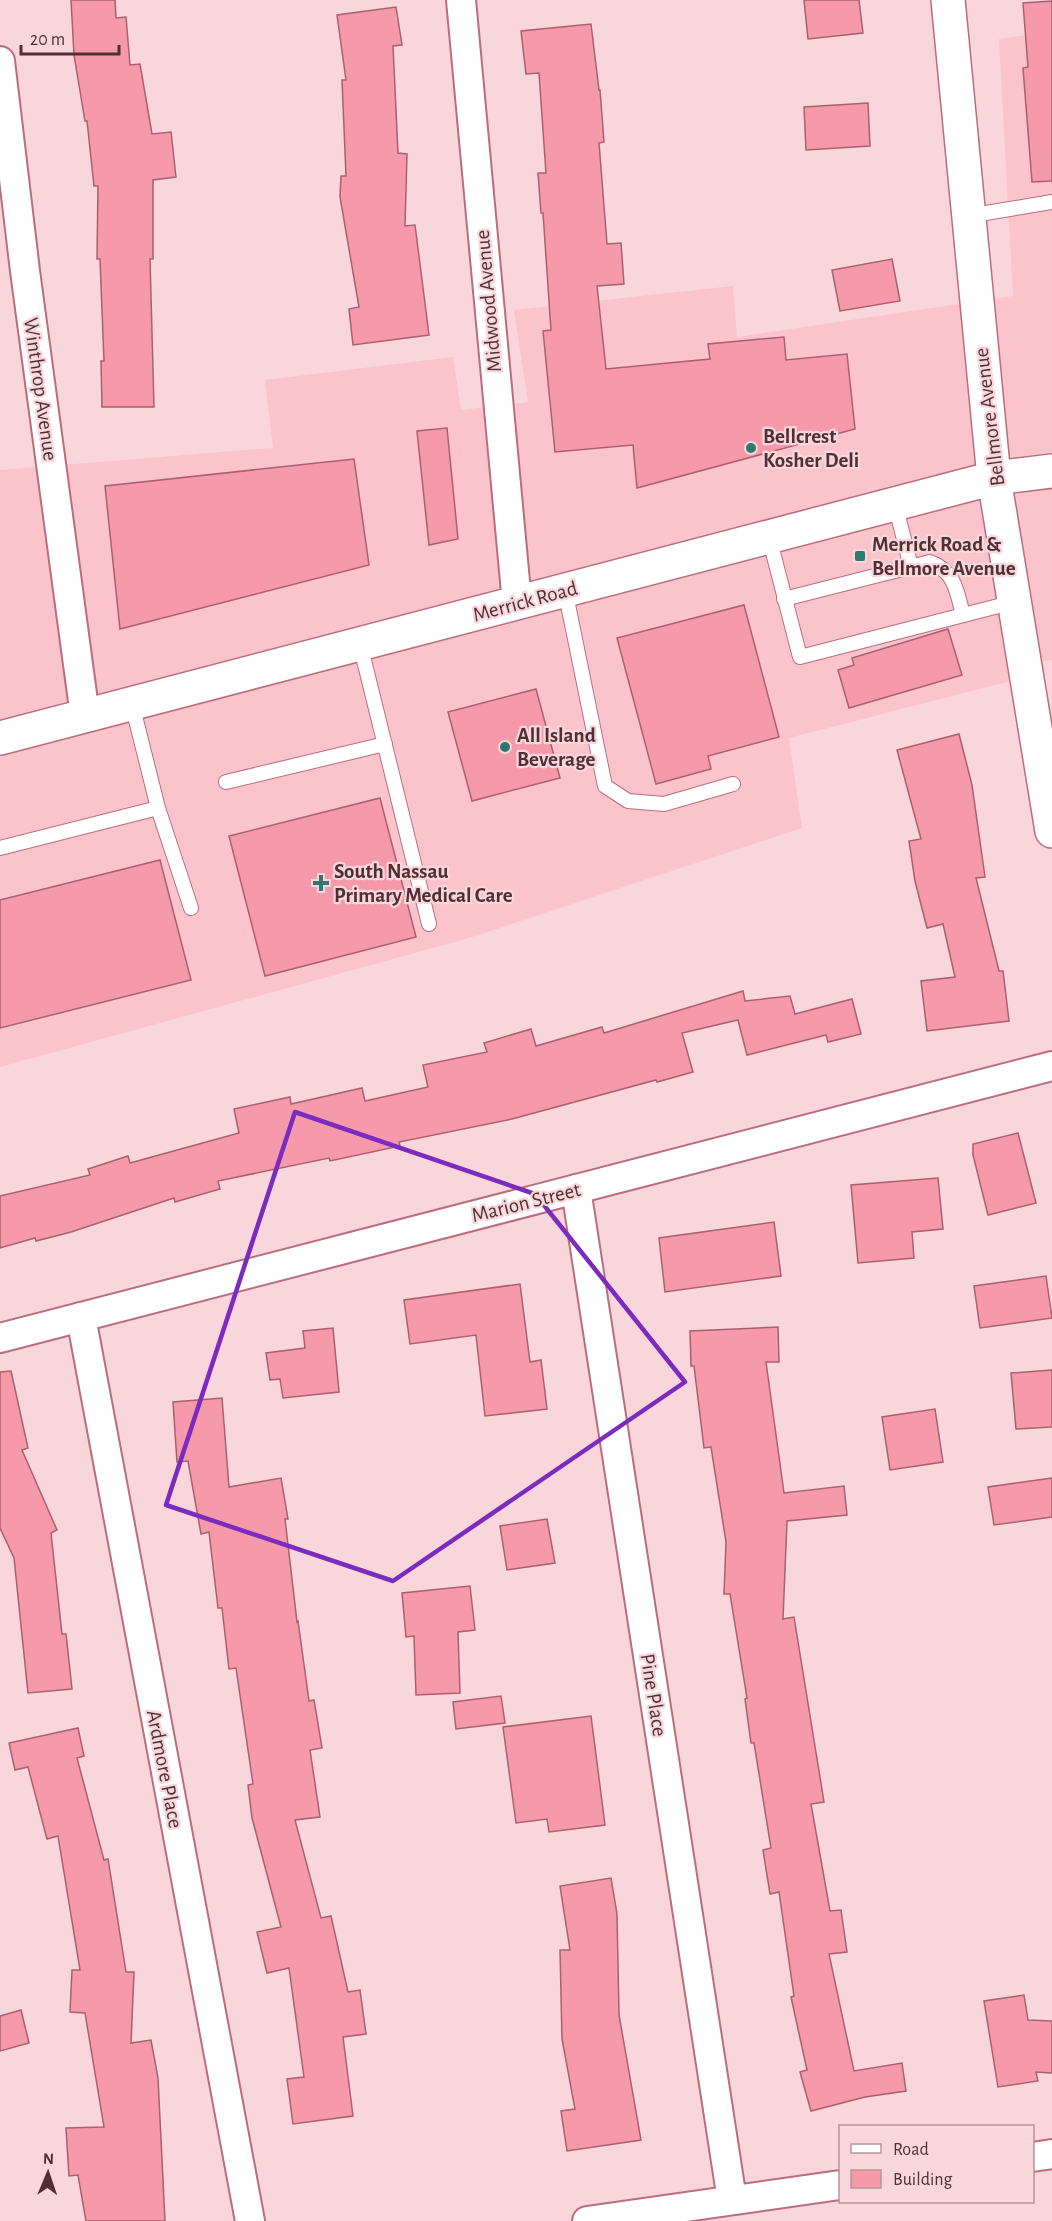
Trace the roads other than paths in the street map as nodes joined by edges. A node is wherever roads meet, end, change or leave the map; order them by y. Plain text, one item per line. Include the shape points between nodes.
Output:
1 (461, 0) edge
2 (948, 0) edge
3 (0, 62) edge
4 (1052, 202) edge
5 (968, 216) junction
6 (12, 272) edge
7 (1052, 471) edge
8 (994, 478) junction
9 (895, 504) junction
10 (769, 537) junction
11 (904, 572) junction
12 (565, 590) junction
13 (784, 599) junction
14 (1016, 602) junction
15 (517, 603) junction
16 (963, 615) junction
17 (870, 624) dead end
18 (873, 639) junction
19 (360, 644) junction
20 (132, 704) junction
21 (85, 716) junction
22 (0, 738) edge
23 (385, 744) junction
24 (226, 782) dead end
25 (733, 784) dead end
26 (158, 808) junction
27 (1052, 831) edge
28 (0, 848) edge
29 (190, 908) dead end
30 (429, 924) dead end
31 (1052, 1066) edge
32 (576, 1189) junction
33 (81, 1317) junction
34 (0, 1338) edge
35 (1052, 2154) edge
36 (1034, 2157) edge
37 (839, 2185) edge
38 (732, 2200) junction
39 (250, 2221) edge
40 (587, 2221) edge

1 - 15 street, Midwood Avenue
2 - 5 main road, Bellmore Avenue
3 - 6 street, Winthrop Avenue
4 - 5 lane
5 - 8 main road, Bellmore Avenue
6 - 21 street, Winthrop Avenue
7 - 8 main road, Merrick Road
8 - 9 main road, Merrick Road
8 - 14 main road, Bellmore Avenue
9 - 10 main road, Merrick Road
9 - 11 lane
10 - 12 main road, Merrick Road
10 - 13 lane
11 - 13 lane via 860,585
11 - 16 lane via 930,562 942,566 953,578
12 - 15 main road, Merrick Road
12 - 25 lane via 605,786 628,801 664,804
13 - 18 lane via 800,657
14 - 16 lane
14 - 27 main road, Bellmore Avenue
15 - 19 main road, Merrick Road
16 - 18 lane via 912,622
17 - 18 lane
19 - 20 main road, Merrick Road
19 - 23 lane
20 - 21 main road, Merrick Road
20 - 26 lane
21 - 22 main road, Merrick Road
23 - 24 lane
23 - 30 lane
26 - 28 lane
26 - 29 lane
31 - 32 street, Marion Street
32 - 33 street, Marion Street
32 - 38 street, Pine Place
33 - 34 street, Marion Street
33 - 39 street, Ardmore Place
35 - 36 street
37 - 38 street
38 - 40 street

